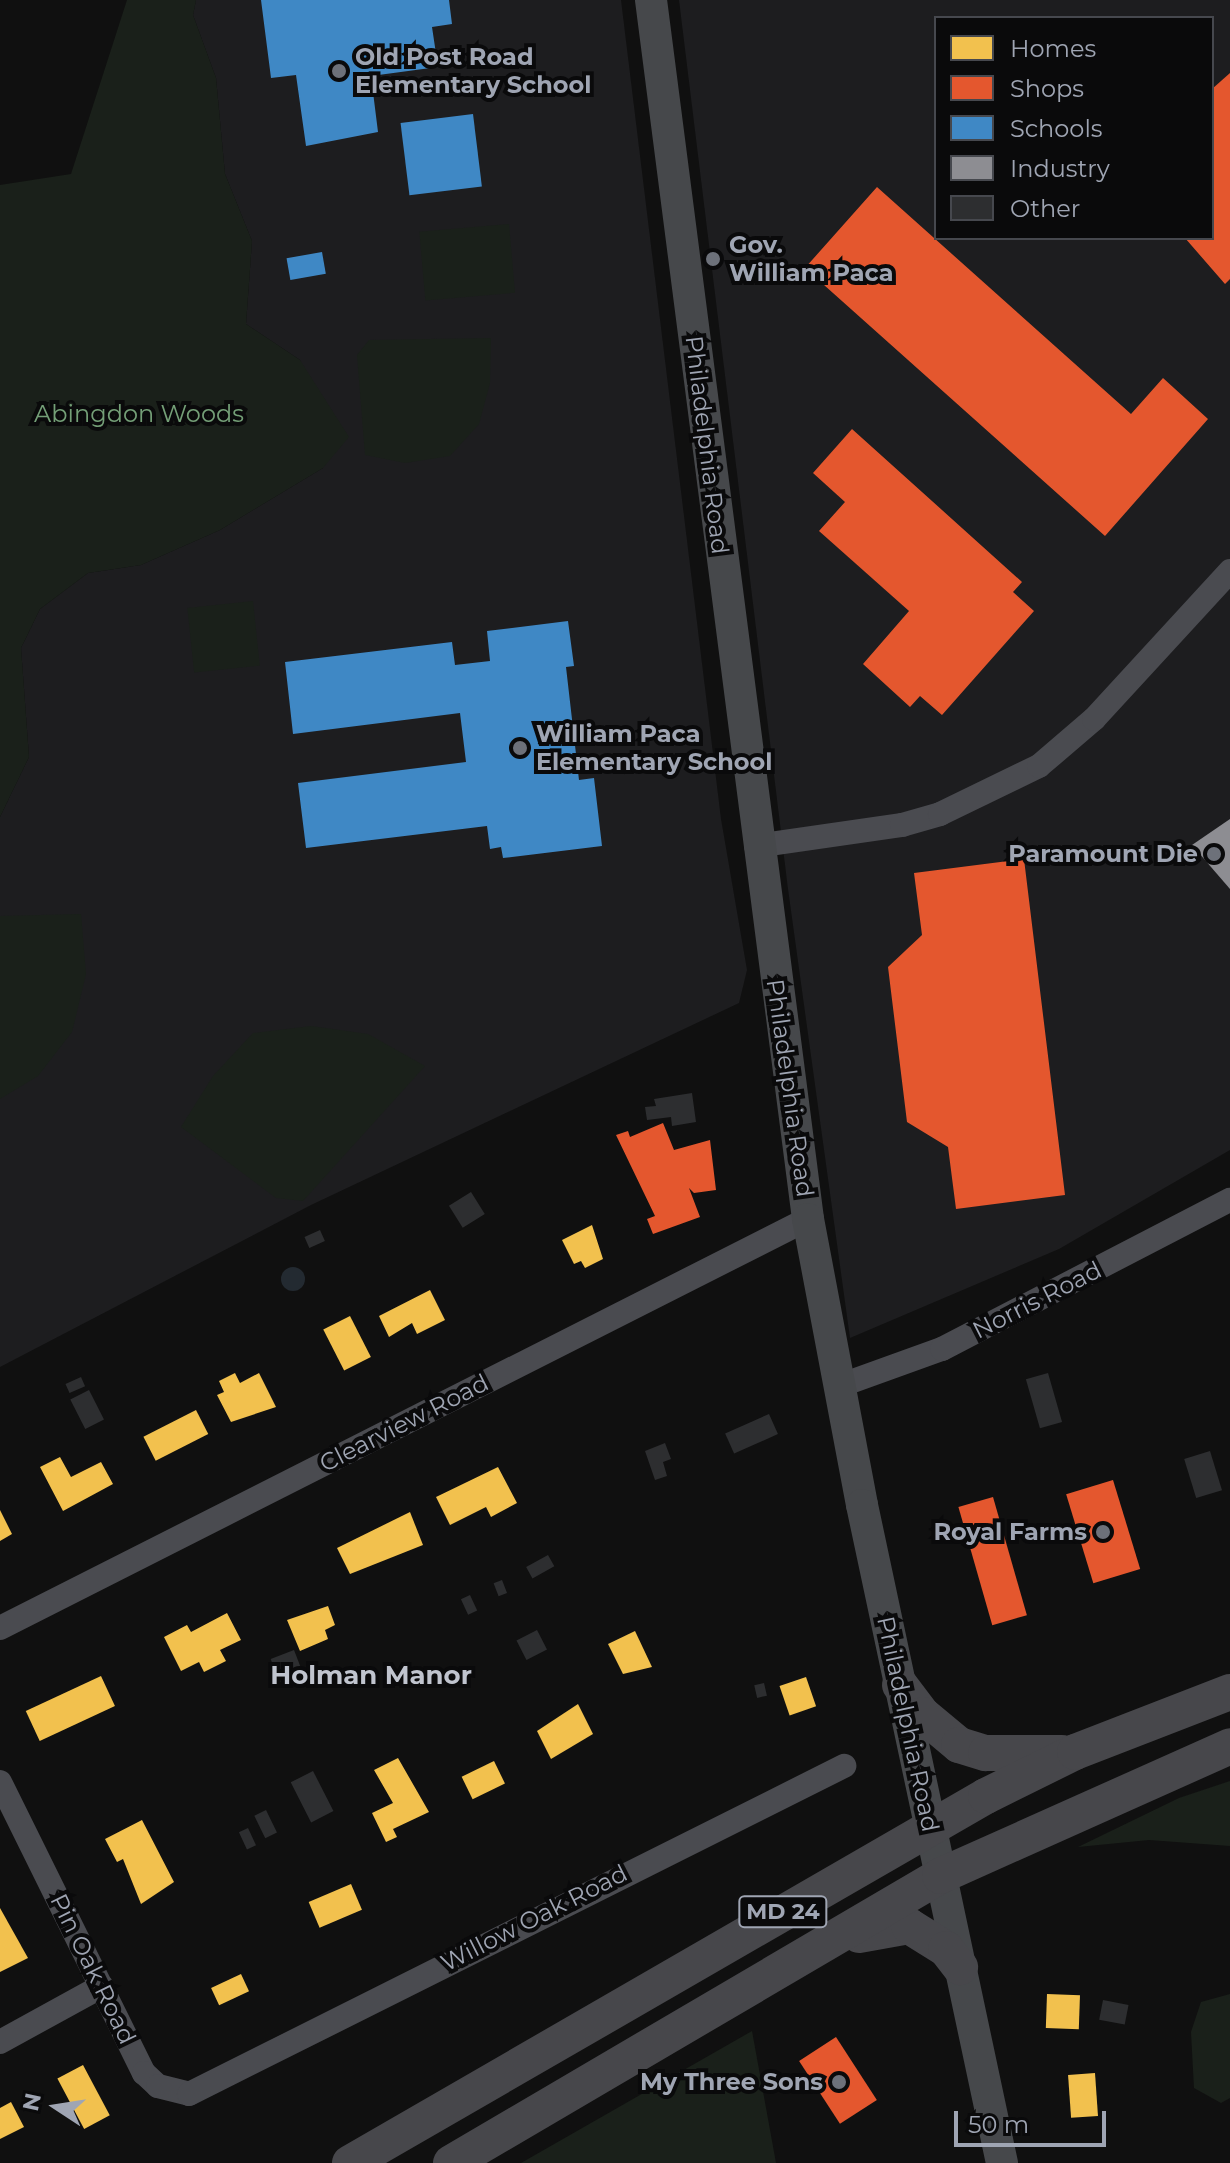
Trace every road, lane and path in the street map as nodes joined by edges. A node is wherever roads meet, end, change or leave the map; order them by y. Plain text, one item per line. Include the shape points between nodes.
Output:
1 (651, 0) edge
2 (1230, 571) edge
3 (756, 846) junction
4 (1230, 1200) edge
5 (808, 1219) junction
6 (839, 1386) junction
7 (0, 1628) edge
8 (900, 1685) junction
9 (1230, 1692) edge
10 (1230, 1746) edge
11 (1075, 1752) junction
12 (844, 1766) dead end
13 (0, 1782) edge
14 (930, 1827) junction
15 (940, 1876) junction
16 (846, 1933) junction
17 (960, 1967) junction
18 (102, 1986) junction
19 (0, 2042) edge
20 (227, 2076) joint
21 (350, 2163) edge
22 (451, 2163) edge
23 (1002, 2163) edge

1 - 3 main road, Philadelphia Road
2 - 3 street via 1094,719 1039,766 915,822 864,834
3 - 5 main road, Philadelphia Road
4 - 6 street, Norris Road via 942,1349
5 - 6 main road, Philadelphia Road
5 - 7 street, Clearview Road
6 - 8 main road, Philadelphia Road
8 - 11 highway via 923,1715 959,1745 986,1753
8 - 14 main road, Philadelphia Road
9 - 11 highway, MD 24
10 - 15 highway, MD 24
11 - 14 highway, MD 24
12 - 20 street, Willow Oak Road via 483,1942
13 - 18 street, Pin Oak Road
14 - 15 main road, Philadelphia Road
14 - 21 highway, MD 24
15 - 16 highway, MD 24
15 - 17 main road, Philadelphia Road
16 - 17 highway via 864,1936 909,1926 946,1949
16 - 22 highway, MD 24
17 - 23 main road, Philadelphia Road
18 - 19 street
18 - 20 street, Pin Oak Road via 144,2073 158,2086 189,2094

